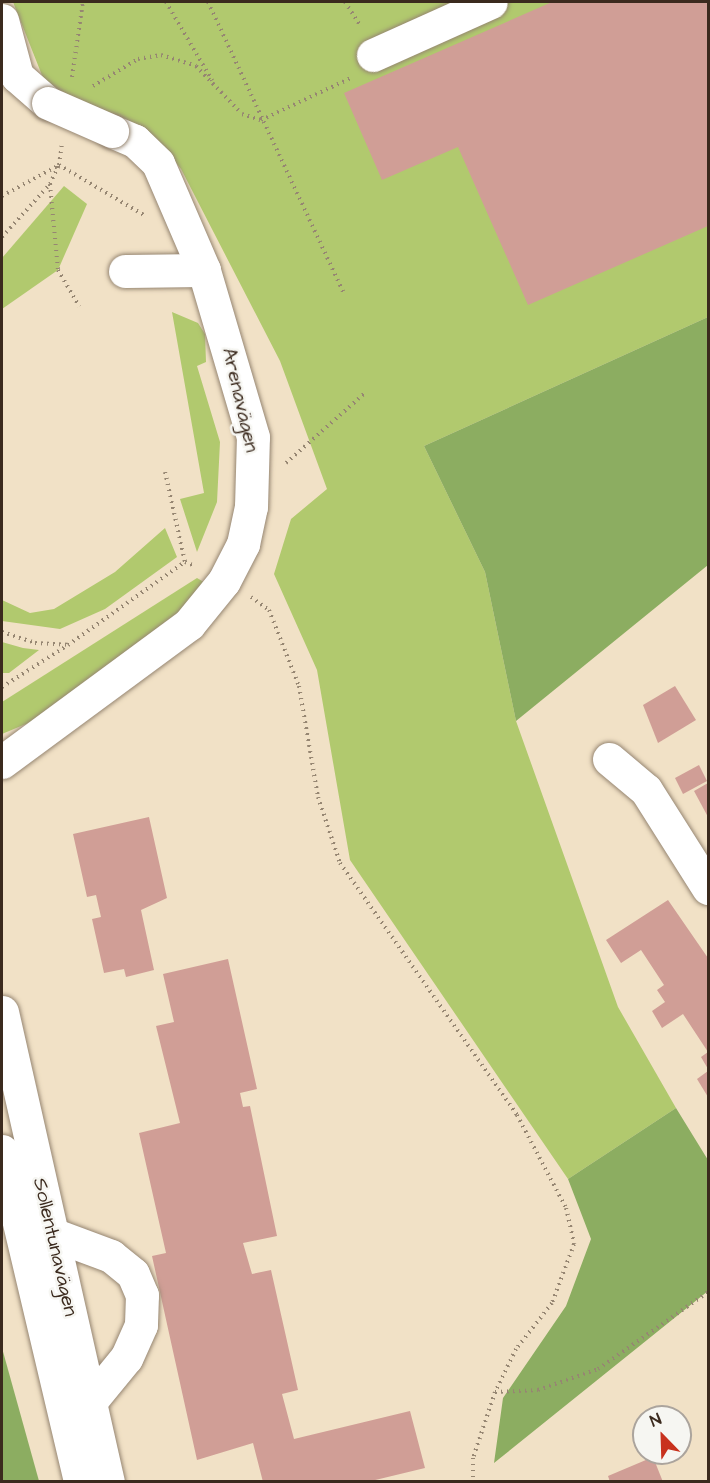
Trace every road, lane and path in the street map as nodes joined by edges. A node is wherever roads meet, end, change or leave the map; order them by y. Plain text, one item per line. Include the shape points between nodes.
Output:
1 (166, 2) edge
2 (208, 2) edge
3 (491, 2) edge
4 (2, 20) edge
5 (373, 55) dead end
6 (351, 78) dead end
7 (216, 86) junction
8 (87, 88) dead end
9 (261, 120) junction
10 (50, 184) junction
11 (155, 220) dead end
12 (2, 237) edge
13 (204, 270) junction
14 (125, 271) dead end
15 (344, 292) dead end
16 (79, 306) dead end
17 (366, 392) dead end
18 (285, 464) dead end
19 (165, 472) dead end
20 (185, 562) junction
21 (224, 581) junction
22 (2, 632) edge
23 (68, 645) junction
24 (2, 687) edge
25 (609, 759) dead end
26 (2, 762) edge
27 (708, 888) edge
28 (2, 1012) edge
29 (2, 1151) edge
30 (52, 1234) junction
31 (708, 1292) edge
32 (495, 1392) junction
33 (90, 1402) junction
34 (80, 1482) edge
35 (108, 1482) edge
36 (473, 1482) edge

1 - 7 path
2 - 9 path via 250,84
3 - 5 street
4 - 13 street, Arenavägen, bridge via 17,76 48,103 135,141 158,164
6 - 9 path
7 - 8 path via 196,66 161,56 138,59
7 - 9 path via 242,114
9 - 15 path
10 - 11 path via 58,165
10 - 12 path
10 - 16 path via 58,270
13 - 14 street
13 - 21 street, Arenavägen via 242,392 256,475 243,544
17 - 18 path
19 - 20 path
20 - 21 path
20 - 23 path
21 - 26 street, Arenavägen via 189,624
21 - 32 path via 269,610 299,686 318,797 340,863 517,1115 566,1208 574,1244 552,1304 516,1349
22 - 23 path via 35,643
23 - 24 path
25 - 27 street via 646,790
28 - 30 street, Sollentunavägen
29 - 34 street, Sollentunavägen
30 - 33 street, Sollentunavägen
30 - 33 street via 111,1256 133,1274 142,1295 141,1325 126,1358
31 - 32 path via 598,1369 538,1390
32 - 36 path via 473,1458
33 - 35 street, Sollentunavägen

